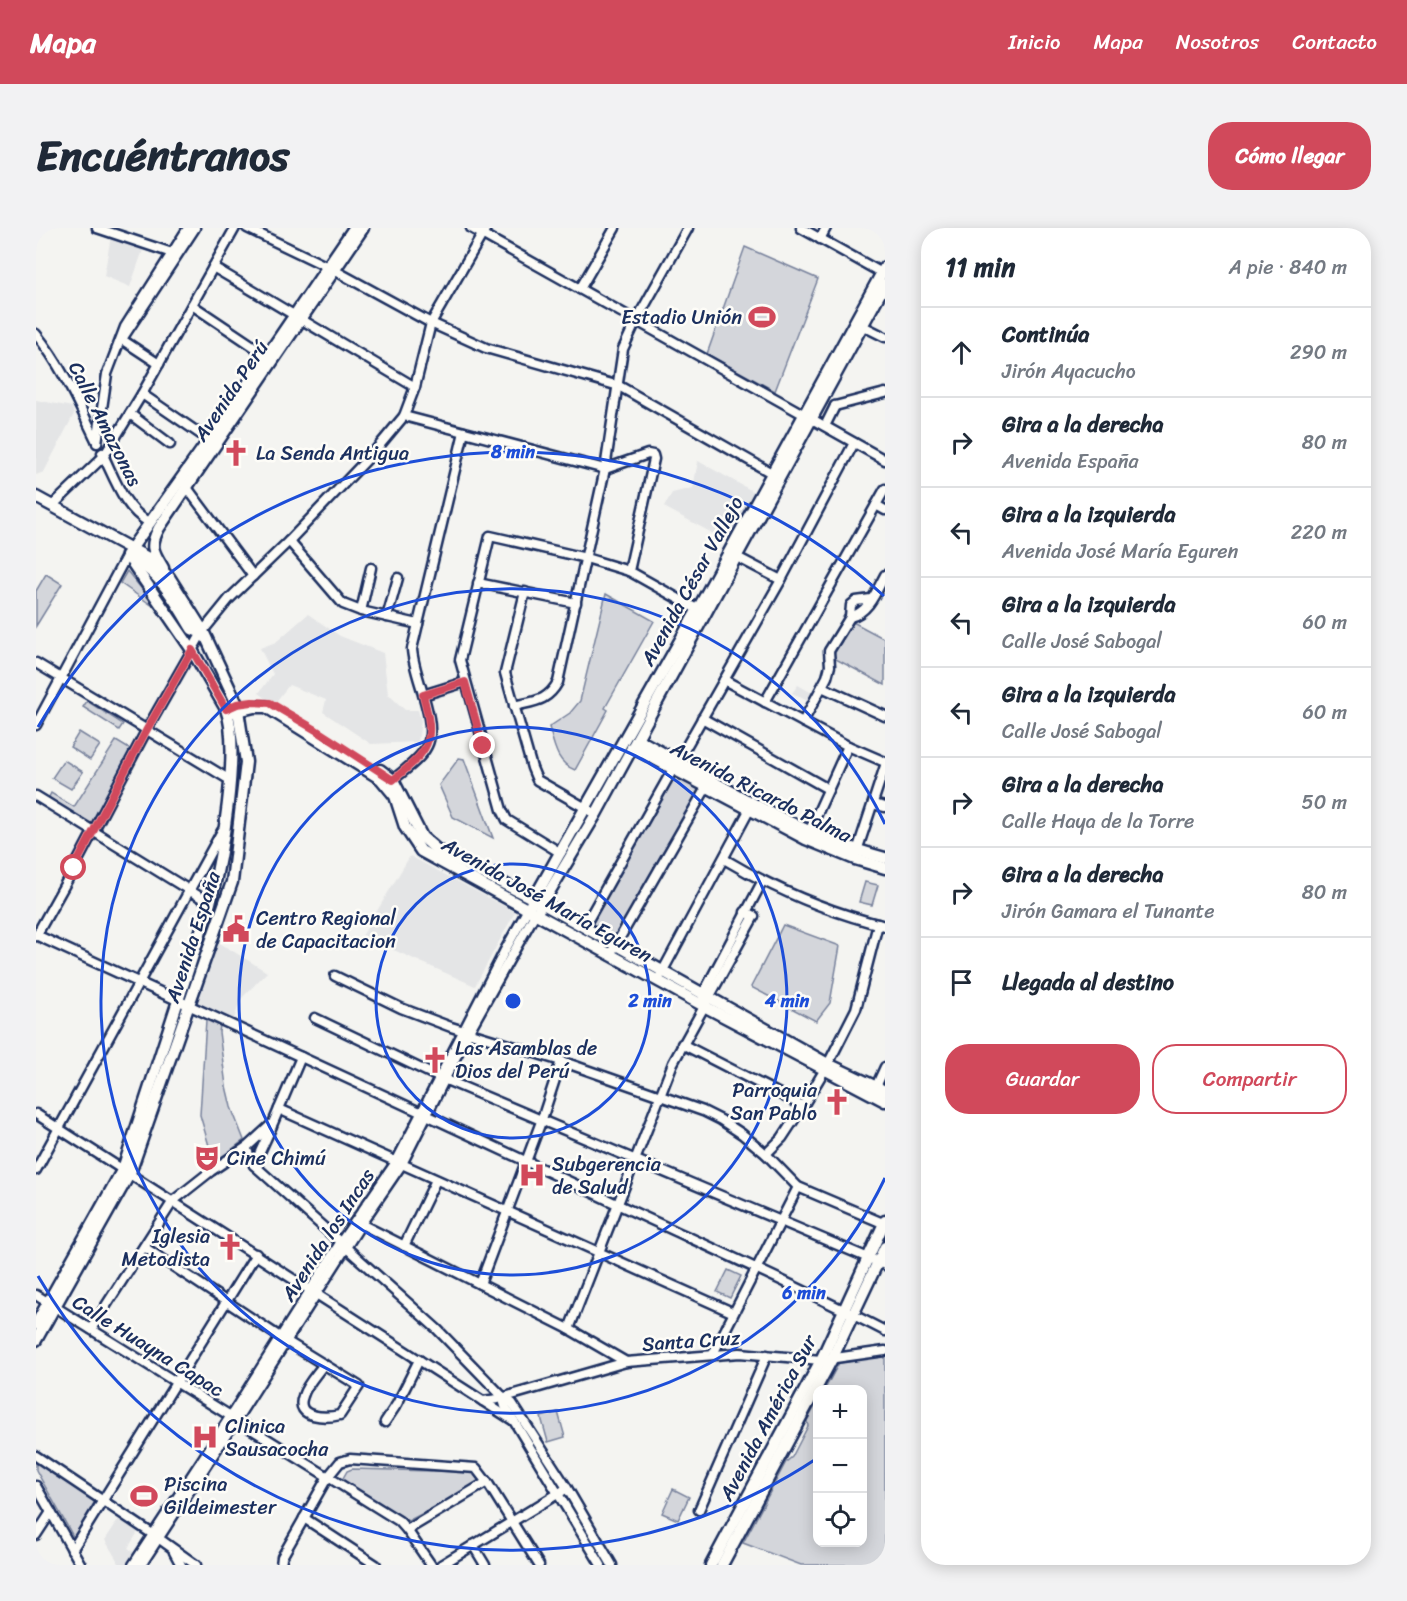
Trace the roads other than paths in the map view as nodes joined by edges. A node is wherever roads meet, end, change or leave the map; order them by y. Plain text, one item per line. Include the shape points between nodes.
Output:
1 (38, 228) edge
2 (97, 228) edge
3 (188, 228) edge
4 (195, 228) edge
5 (235, 228) edge
6 (247, 228) edge
7 (354, 228) edge
8 (363, 228) edge
9 (471, 228) edge
10 (615, 228) edge
11 (688, 228) edge
12 (801, 228) edge
13 (826, 228) edge
14 (484, 231) edge
15 (36, 232) edge
16 (820, 239) junction
17 (172, 253) junction
18 (213, 267) junction
19 (331, 269) junction
20 (884, 275) edge
21 (580, 289) junction
22 (192, 305) junction
23 (298, 317) junction
24 (636, 321) junction
25 (431, 323) junction
26 (859, 324) junction
27 (36, 334) edge
28 (885, 337) edge
29 (122, 339) junction
30 (271, 358) junction
31 (159, 364) junction
32 (619, 386) junction
33 (414, 387) junction
34 (885, 393) edge
35 (142, 394) junction
36 (821, 395) junction
37 (835, 406) junction
38 (102, 410) junction
39 (132, 416) junction
40 (404, 416) junction
41 (230, 418) junction
42 (809, 418) junction
43 (86, 420) junction
44 (825, 426) junction
45 (464, 432) junction
46 (209, 440) junction
47 (854, 442) junction
48 (97, 443) junction
49 (170, 444) dead end
50 (104, 456) junction
51 (885, 460) edge
52 (605, 469) junction
53 (777, 476) junction
54 (184, 484) junction
55 (885, 489) edge
56 (36, 497) edge
57 (36, 504) edge
58 (876, 505) junction
59 (52, 506) junction
60 (885, 510) edge
61 (150, 523) junction
62 (289, 541) junction
63 (129, 552) junction
64 (737, 557) junction
65 (586, 558) junction
66 (371, 568) dead end
67 (629, 571) junction
68 (253, 576) junction
69 (885, 576) edge
70 (169, 577) junction
71 (398, 578) dead end
72 (781, 580) junction
73 (478, 583) junction
74 (525, 592) junction
75 (871, 599) junction
76 (576, 603) junction
77 (361, 611) junction
78 (701, 611) junction
79 (387, 617) junction
80 (850, 617) junction
81 (418, 624) junction
82 (203, 632) junction
83 (192, 650) junction
84 (36, 663) edge
85 (62, 679) junction
86 (724, 680) junction
87 (465, 682) junction
88 (822, 687) junction
89 (423, 695) junction
90 (765, 702) junction
91 (514, 706) junction
92 (233, 709) junction
93 (885, 716) edge
94 (702, 718) junction
95 (803, 722) junction
96 (36, 725) edge
97 (146, 731) junction
98 (630, 741) junction
99 (848, 746) junction
100 (232, 761) junction
101 (246, 762) junction
102 (885, 764) edge
103 (676, 765) junction
104 (230, 780) junction
105 (393, 780) junction
106 (707, 786) junction
107 (828, 789) junction
108 (36, 796) edge
109 (873, 804) junction
110 (752, 806) junction
111 (885, 807) edge
112 (591, 811) junction
113 (223, 829) junction
114 (94, 832) junction
115 (810, 832) junction
116 (561, 853) junction
117 (856, 855) junction
118 (885, 858) edge
119 (724, 859) junction
120 (885, 868) edge
121 (762, 882) junction
122 (190, 891) junction
123 (539, 902) junction
124 (210, 903) junction
125 (531, 912) junction
126 (881, 925) edge
127 (584, 927) junction
128 (36, 935) edge
129 (613, 950) junction
130 (335, 976) dead end
131 (660, 976) junction
132 (141, 982) junction
133 (178, 999) junction
134 (705, 999) junction
135 (189, 1006) junction
136 (315, 1018) dead end
137 (465, 1032) junction
138 (682, 1044) junction
139 (300, 1057) junction
140 (561, 1061) junction
141 (826, 1067) junction
142 (885, 1067) edge
143 (442, 1078) junction
144 (878, 1091) edge
145 (662, 1096) junction
146 (885, 1101) edge
147 (803, 1106) junction
148 (279, 1109) junction
149 (425, 1113) junction
150 (36, 1114) edge
151 (542, 1119) junction
152 (273, 1123) junction
153 (59, 1128) junction
154 (246, 1148) junction
155 (766, 1154) junction
156 (637, 1160) junction
157 (527, 1161) junction
158 (399, 1163) junction
159 (254, 1165) junction
160 (36, 1170) edge
161 (127, 1171) junction
162 (436, 1180) junction
163 (798, 1187) junction
164 (173, 1201) junction
165 (619, 1205) junction
166 (506, 1211) junction
167 (779, 1220) junction
168 (885, 1223) edge
169 (361, 1224) junction
170 (144, 1246) junction
171 (343, 1246) junction
172 (404, 1246) junction
173 (885, 1247) edge
174 (600, 1253) junction
175 (256, 1254) junction
176 (877, 1261) edge
177 (755, 1268) junction
178 (480, 1284) junction
179 (314, 1291) junction
180 (36, 1295) edge
181 (226, 1301) junction
182 (52, 1305) junction
183 (732, 1312) junction
184 (849, 1312) junction
185 (36, 1324) edge
186 (91, 1329) junction
187 (570, 1329) junction
188 (885, 1330) edge
189 (283, 1339) junction
190 (36, 1340) edge
191 (885, 1351) edge
192 (713, 1354) junction
193 (767, 1355) junction
194 (419, 1360) junction
195 (827, 1360) junction
196 (626, 1362) junction
197 (324, 1364) junction
198 (176, 1383) junction
199 (502, 1396) junction
200 (483, 1401) junction
201 (233, 1419) junction
202 (514, 1421) junction
203 (385, 1422) dead end
204 (36, 1456) edge
205 (327, 1478) junction
206 (488, 1482) junction
207 (36, 1485) edge
208 (563, 1491) junction
209 (102, 1501) junction
210 (699, 1510) dead end
211 (51, 1512) junction
212 (304, 1518) junction
213 (511, 1521) junction
214 (407, 1530) junction
215 (36, 1535) edge
216 (157, 1536) junction
217 (473, 1545) junction
218 (173, 1549) junction
219 (72, 1550) junction
220 (725, 1564) edge
221 (81, 1565) edge
222 (133, 1565) edge
223 (141, 1565) edge
224 (181, 1565) edge
225 (196, 1565) edge
226 (281, 1565) edge
227 (376, 1565) edge
228 (431, 1565) edge
229 (441, 1565) edge
230 (486, 1565) edge
231 (539, 1565) edge
232 (601, 1565) edge
233 (612, 1565) edge
234 (711, 1565) edge

1 - 15 street
2 - 17 street
3 - 17 street
4 - 29 street
5 - 18 street
6 - 19 street
7 - 19 main road, Avenida Perú
8 - 19 main road, Avenida Perú
9 - 14 street
10 - 21 street
11 - 24 street
12 - 16 street
13 - 16 street
14 - 21 street
14 - 25 street
16 - 20 street
17 - 29 street via 125,327
18 - 22 street
18 - 23 street
19 - 23 main road, Avenida Perú
19 - 25 street
20 - 26 main road, Avenida César Vallejo
21 - 24 street
22 - 30 street
22 - 31 street
23 - 30 main road, Avenida Perú
23 - 33 street
24 - 32 street via 623,349
24 - 42 street
25 - 32 street via 486,348
25 - 33 street
26 - 28 street
26 - 36 main road, Avenida César Vallejo
27 - 43 street, Calle Amazonas
29 - 31 street
29 - 38 street via 110,363
30 - 41 main road, Avenida Perú
31 - 35 street
32 - 52 street
32 - 53 street
33 - 40 street
34 - 37 street
35 - 39 street
35 - 46 street
36 - 37 street
36 - 42 main road, Avenida César Vallejo
37 - 44 street
38 - 43 street
38 - 48 street
39 - 49 street
39 - 50 street
40 - 45 street
40 - 62 street
41 - 46 main road, Avenida Perú
41 - 54 main road, Avenida Perú
42 - 44 street
42 - 53 main road, Avenida César Vallejo
43 - 48 street, Calle Amazonas
44 - 47 street
45 - 52 street
45 - 81 street
46 - 54 main road, Avenida Perú
47 - 51 street
47 - 72 street
48 - 50 street, Calle Amazonas
50 - 59 street
50 - 61 street, Calle Amazonas via 128,506
52 - 65 street
52 - 67 street via 653,455
53 - 64 main road, Avenida César Vallejo
53 - 78 main road, Avenida César Vallejo
54 - 61 main road, Avenida Perú
54 - 68 street
54 - 70 main road, Avenida Perú via 152,540
55 - 58 street
56 - 59 main road, Avenida España
57 - 63 main road, Avenida España
58 - 60 street
58 - 90 street
59 - 63 main road, Avenida España
61 - 63 main road, Avenida Perú
62 - 68 street
62 - 77 street via 343,604
63 - 70 main road, Avenida España via 148,558
63 - 82 main road via 163,581 192,628
63 - 83 main road, Avenida España
63 - 85 street
64 - 72 street
64 - 78 main road, Avenida César Vallejo
65 - 67 street
65 - 73 street via 490,536
65 - 76 street
66 - 77 street
67 - 78 street
68 - 82 street
69 - 75 street
70 - 82 main road, Avenida España
71 - 79 street
72 - 86 street
73 - 74 street
73 - 87 street via 460,660
74 - 76 street
74 - 91 street via 506,673
75 - 80 street via 863,612
75 - 80 street via 853,603
76 - 91 street via 558,682 551,694
77 - 79 street
78 - 98 main road, Avenida César Vallejo
79 - 81 street
80 - 88 street via 829,651 830,670
81 - 89 street via 412,660
82 - 83 street
82 - 92 main road, Avenida España
83 - 92 main road, Avenida España
83 - 97 street
84 - 85 street
85 - 96 street
85 - 97 street
86 - 90 street
86 - 94 street
87 - 89 street
87 - 116 street via 501,810 507,820
88 - 93 street
88 - 95 street
89 - 105 street via 430,726 428,746
90 - 95 street
91 - 112 street via 537,780
92 - 100 main road, Avenida España
92 - 101 main road, Avenida España
92 - 105 main road via 258,701 276,706
92 - 125 main road, Avenida José María Eguren via 260,706 274,711 381,779 395,796 410,837 421,851
94 - 103 street
94 - 107 street
95 - 99 street
97 - 104 street
97 - 114 street
98 - 103 main road, Avenida Ricardo Palma
98 - 112 main road, Avenida César Vallejo
99 - 102 street
99 - 107 street
100 - 101 main road via 242,758
100 - 104 main road, Avenida España
101 - 135 main road, Avenida España via 232,882
102 - 109 street
103 - 106 main road, Avenida Ricardo Palma
103 - 110 main road, Avenida Ricardo Palma
103 - 127 street
104 - 113 main road, Avenida España
105 - 123 main road, Avenida José María Eguren via 412,821 429,844
106 - 110 main road, Avenida Ricardo Palma
106 - 129 street
107 - 115 street
108 - 114 street
109 - 111 street
109 - 117 street
110 - 115 main road, Avenida Ricardo Palma
110 - 117 main road, Avenida Ricardo Palma via 806,839
110 - 119 street
112 - 116 main road, Avenida César Vallejo
112 - 123 main road, Avenida César Vallejo
113 - 122 street
113 - 124 main road, Avenida España
114 - 122 street
114 - 128 street
115 - 117 main road, Avenida Ricardo Palma
116 - 123 main road, Avenida César Vallejo
117 - 118 main road, Avenida Ricardo Palma
117 - 120 main road, Avenida Ricardo Palma
119 - 121 street
119 - 131 street
121 - 126 street
121 - 134 street via 745,912 754,916
122 - 124 street
122 - 132 street
123 - 125 main road, Avenida César Vallejo
123 - 127 main road, Avenida José María Eguren
124 - 133 main road, Avenida España
125 - 129 main road, Avenida José María Eguren
125 - 137 street, Avenida los Incas
126 - 141 street via 856,1009
127 - 129 main road, Avenida José María Eguren
128 - 132 street
129 - 131 main road, Avenida José María Eguren
130 - 137 street via 401,1008
131 - 134 main road, Avenida José María Eguren
132 - 133 street
132 - 153 street
133 - 135 street
133 - 161 main road, Avenida España
134 - 138 street
134 - 141 main road, Avenida José María Eguren
135 - 139 street
135 - 161 main road, Avenida España
136 - 143 street
137 - 140 street
137 - 143 street, Avenida los Incas
138 - 145 street
138 - 147 street
139 - 148 street
139 - 149 street
140 - 145 street
140 - 151 street
141 - 144 main road, Avenida José María Eguren
141 - 147 street
142 - 144 street
143 - 149 street, Avenida los Incas
143 - 151 street
144 - 146 main road, Avenida José María Eguren
145 - 155 street via 721,1120
145 - 156 street
147 - 155 street
148 - 152 street
148 - 158 street
149 - 157 street
149 - 158 street, Avenida los Incas
150 - 153 street
151 - 156 street
151 - 157 street
152 - 154 street
152 - 159 street
153 - 160 street
153 - 161 street
154 - 159 street
154 - 164 street
155 - 163 street
156 - 165 street
156 - 167 street
157 - 165 street
157 - 166 street
158 - 162 street
158 - 169 street, Avenida los Incas
158 - 171 street, Avenida los Incas
159 - 171 street
161 - 164 street
161 - 182 main road, Avenida España
162 - 166 street
162 - 172 street
163 - 167 street
163 - 168 street
164 - 170 street
164 - 175 street
165 - 174 street
165 - 177 street
166 - 174 street
166 - 178 street
167 - 176 street
167 - 177 street
168 - 176 main road, Avenida América Sur
169 - 171 street, Avenida los Incas
169 - 172 street
170 - 181 street
170 - 186 street
171 - 179 street, Avenida los Incas
171 - 199 street via 437,1329
172 - 178 street
173 - 176 main road, Avenida América Sur
174 - 183 street
174 - 187 street
175 - 179 street
175 - 181 street
176 - 184 main road, Avenida América Sur
177 - 183 street
177 - 184 street
178 - 187 street
179 - 189 street, Avenida los Incas
179 - 194 street
180 - 182 street, Calle Huayna Capac
181 - 189 street
181 - 198 street
182 - 185 main road, Avenida España
182 - 186 street, Calle Huayna Capac
182 - 190 main road, Avenida España
183 - 192 street
184 - 188 street
184 - 195 main road, Avenida América Sur
186 - 198 street, Calle Huayna Capac
187 - 196 street
189 - 197 street
189 - 201 street, Avenida los Incas
191 - 195 street, Santa Cruz
192 - 193 street, Santa Cruz
192 - 196 street, Santa Cruz
193 - 195 street, Santa Cruz
193 - 210 street
194 - 200 street
194 - 203 street
195 - 220 main road, Avenida América Sur
195 - 234 main road, Avenida América Sur
196 - 199 street, Santa Cruz
197 - 197 street via 302,1397 310,1415 324,1418 340,1415 359,1386
198 - 201 street, Calle Huayna Capac
198 - 209 street
199 - 200 street, Santa Cruz
199 - 202 street
199 - 208 street via 512,1403
200 - 202 street
201 - 205 street, Calle Huayna Capac
201 - 216 street, Avenida los Incas
202 - 208 street
204 - 209 street
205 - 206 street via 340,1462 350,1459 476,1468
205 - 212 street
205 - 214 street, Calle Huayna Capac via 399,1521
206 - 213 street
206 - 214 street
207 - 211 street
208 - 213 street
208 - 232 street
208 - 233 street
209 - 216 street
209 - 219 street
211 - 215 street
211 - 219 street
212 - 226 street
212 - 227 street
213 - 217 street
213 - 231 street
214 - 228 street, Calle Huayna Capac
216 - 218 street
216 - 222 street, Avenida los Incas
216 - 223 street, Avenida los Incas
217 - 229 street
217 - 230 street
218 - 224 street
218 - 225 street
219 - 221 street

